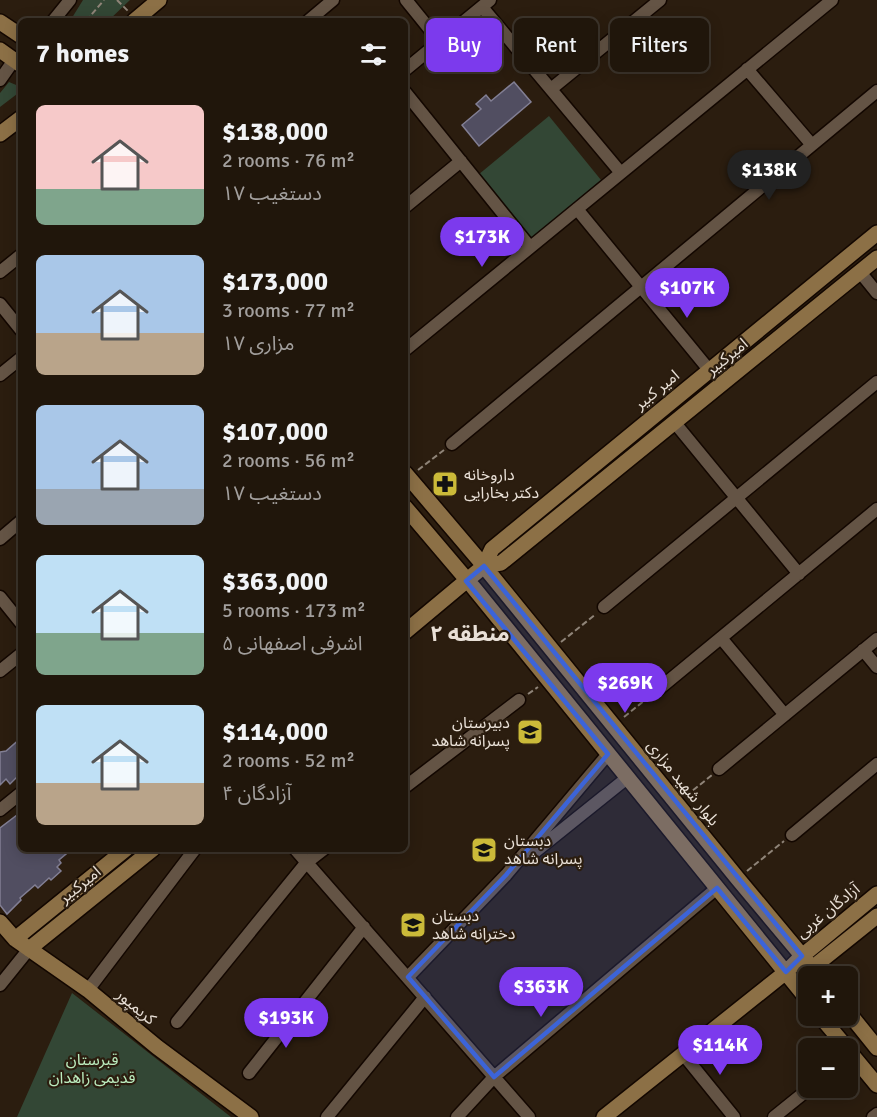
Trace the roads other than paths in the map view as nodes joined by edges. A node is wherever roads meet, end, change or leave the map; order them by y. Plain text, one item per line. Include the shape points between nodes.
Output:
1 (70, 0) edge
2 (159, 0) edge
3 (333, 0) edge
4 (406, 0) edge
5 (660, 0) edge
6 (832, 0) edge
7 (486, 4) edge
8 (55, 18) edge
9 (138, 18) edge
10 (312, 18) edge
11 (469, 18) edge
12 (0, 22) edge
13 (426, 25) edge
14 (18, 34) edge
15 (0, 50) edge
16 (426, 53) edge
17 (17, 62) edge
18 (408, 68) edge
19 (747, 69) junction
20 (0, 80) edge
21 (551, 89) junction
22 (877, 91) edge
23 (408, 96) edge
24 (18, 119) edge
25 (0, 134) edge
26 (812, 145) junction
27 (461, 161) junction
28 (621, 172) junction
29 (408, 205) edge
30 (577, 209) junction
31 (877, 232) edge
32 (531, 247) junction
33 (18, 257) edge
34 (877, 258) edge
35 (0, 272) edge
36 (860, 272) junction
37 (641, 287) junction
38 (877, 293) edge
39 (0, 304) edge
40 (771, 320) junction
41 (18, 326) edge
42 (783, 335) junction
43 (408, 348) edge
44 (18, 360) edge
45 (710, 371) junction
46 (0, 375) edge
47 (877, 382) edge
48 (675, 423) junction
49 (452, 444) road end
50 (408, 476) edge
51 (736, 498) junction
52 (408, 511) edge
53 (873, 513) edge
54 (18, 524) edge
55 (877, 528) edge
56 (0, 539) edge
57 (484, 566) junction
58 (799, 574) junction
59 (466, 581) junction
60 (0, 597) edge
61 (604, 607) road end
62 (18, 619) edge
63 (408, 629) edge
64 (722, 638) junction
65 (877, 639) edge
66 (863, 650) junction
67 (18, 656) edge
68 (877, 667) edge
69 (0, 671) edge
70 (654, 693) road end
71 (519, 700) road end
72 (785, 715) junction
73 (608, 754) junction
74 (877, 764) edge
75 (719, 770) road end
76 (627, 778) junction
77 (408, 785) edge
78 (18, 795) edge
79 (0, 810) edge
80 (792, 835) road end
81 (122, 852) edge
82 (149, 852) edge
83 (193, 852) edge
84 (297, 852) edge
85 (320, 852) edge
86 (306, 863) junction
87 (506, 875) junction
88 (717, 888) junction
89 (877, 894) edge
90 (877, 916) edge
91 (0, 922) edge
92 (364, 927) junction
93 (15, 939) junction
94 (29, 949) junction
95 (802, 956) junction
96 (810, 966) edge
97 (823, 966) edge
98 (786, 972) junction
99 (798, 972) edge
100 (408, 977) junction
101 (0, 985) edge
102 (798, 987) edge
103 (88, 990) junction
104 (425, 997) junction
105 (177, 1022) dead end
106 (858, 1024) edge
107 (828, 1026) edge
108 (837, 1038) edge
109 (877, 1048) edge
110 (682, 1054) junction
111 (858, 1063) edge
112 (249, 1073) dead end
113 (494, 1077) junction
114 (877, 1085) edge
115 (798, 1098) edge
116 (877, 1114) edge
117 (251, 1117) edge
118 (327, 1117) edge
119 (457, 1117) edge
120 (529, 1117) edge
121 (604, 1117) edge
122 (734, 1117) edge
123 (774, 1117) edge
124 (873, 1117) edge

1 - 8 street
2 - 9 main road
3 - 10 street
4 - 13 street
5 - 21 street
6 - 19 street
7 - 11 street
7 - 21 street
12 - 14 main road
15 - 17 main road
16 - 18 street
17 - 20 street
19 - 26 street
19 - 28 street
21 - 28 street
22 - 26 street
23 - 27 street
24 - 25 main road
26 - 37 street
27 - 29 street
27 - 32 street
28 - 30 street
30 - 32 street
30 - 37 street
31 - 40 main road, امیر کبیر
32 - 43 street
33 - 35 street
34 - 36 main road, امیرکبیر
36 - 38 street
36 - 42 main road, امیرکبیر
37 - 45 street
37 - 49 street
39 - 41 street
40 - 42 main road
40 - 45 main road, امیر کبیر
42 - 48 main road, امیرکبیر
44 - 46 street
45 - 57 main road, امیر کبیر via 492,549
47 - 51 street
48 - 51 street
48 - 57 main road, امیرکبیر via 501,563
50 - 57 main road, بلوار شهید مزاری
51 - 58 street
51 - 61 street
52 - 59 main road
53 - 55 street
53 - 58 street
54 - 56 street
57 - 59 main road, امیر کبیر
57 - 95 main road, بلوار شهید مزاری
58 - 64 street
59 - 63 main road
59 - 73 main road
60 - 62 street
64 - 70 street
64 - 72 street
65 - 66 street
66 - 68 street
66 - 72 street
67 - 69 street
71 - 77 street
72 - 75 street
73 - 76 main road
73 - 87 street
74 - 80 street
76 - 87 street
76 - 88 main road
78 - 79 street
81 - 93 main road
82 - 94 main road, امیرکبیر
83 - 103 street
84 - 86 street
85 - 86 street
86 - 92 street
86 - 105 street
87 - 100 street
88 - 98 main road
88 - 113 street
89 - 95 main road, آزادگان غربی
90 - 97 main road
91 - 93 main road, کریمپور
92 - 100 street
92 - 112 street
93 - 94 main road, کریمپور
94 - 101 street
94 - 103 main road, کریمپور
95 - 96 main road, بلوار شهید مزاری
95 - 98 main road, آزادگان غربی
98 - 99 main road
98 - 102 main road
98 - 110 main road, آزادگان غربی
100 - 104 street
103 - 117 main road, کریمپور
104 - 113 street
104 - 118 street
106 - 109 main road
107 - 108 main road
110 - 121 main road, آزادگان غربی
110 - 122 street
111 - 114 main road
113 - 119 street
113 - 120 street
115 - 123 street
116 - 124 street

